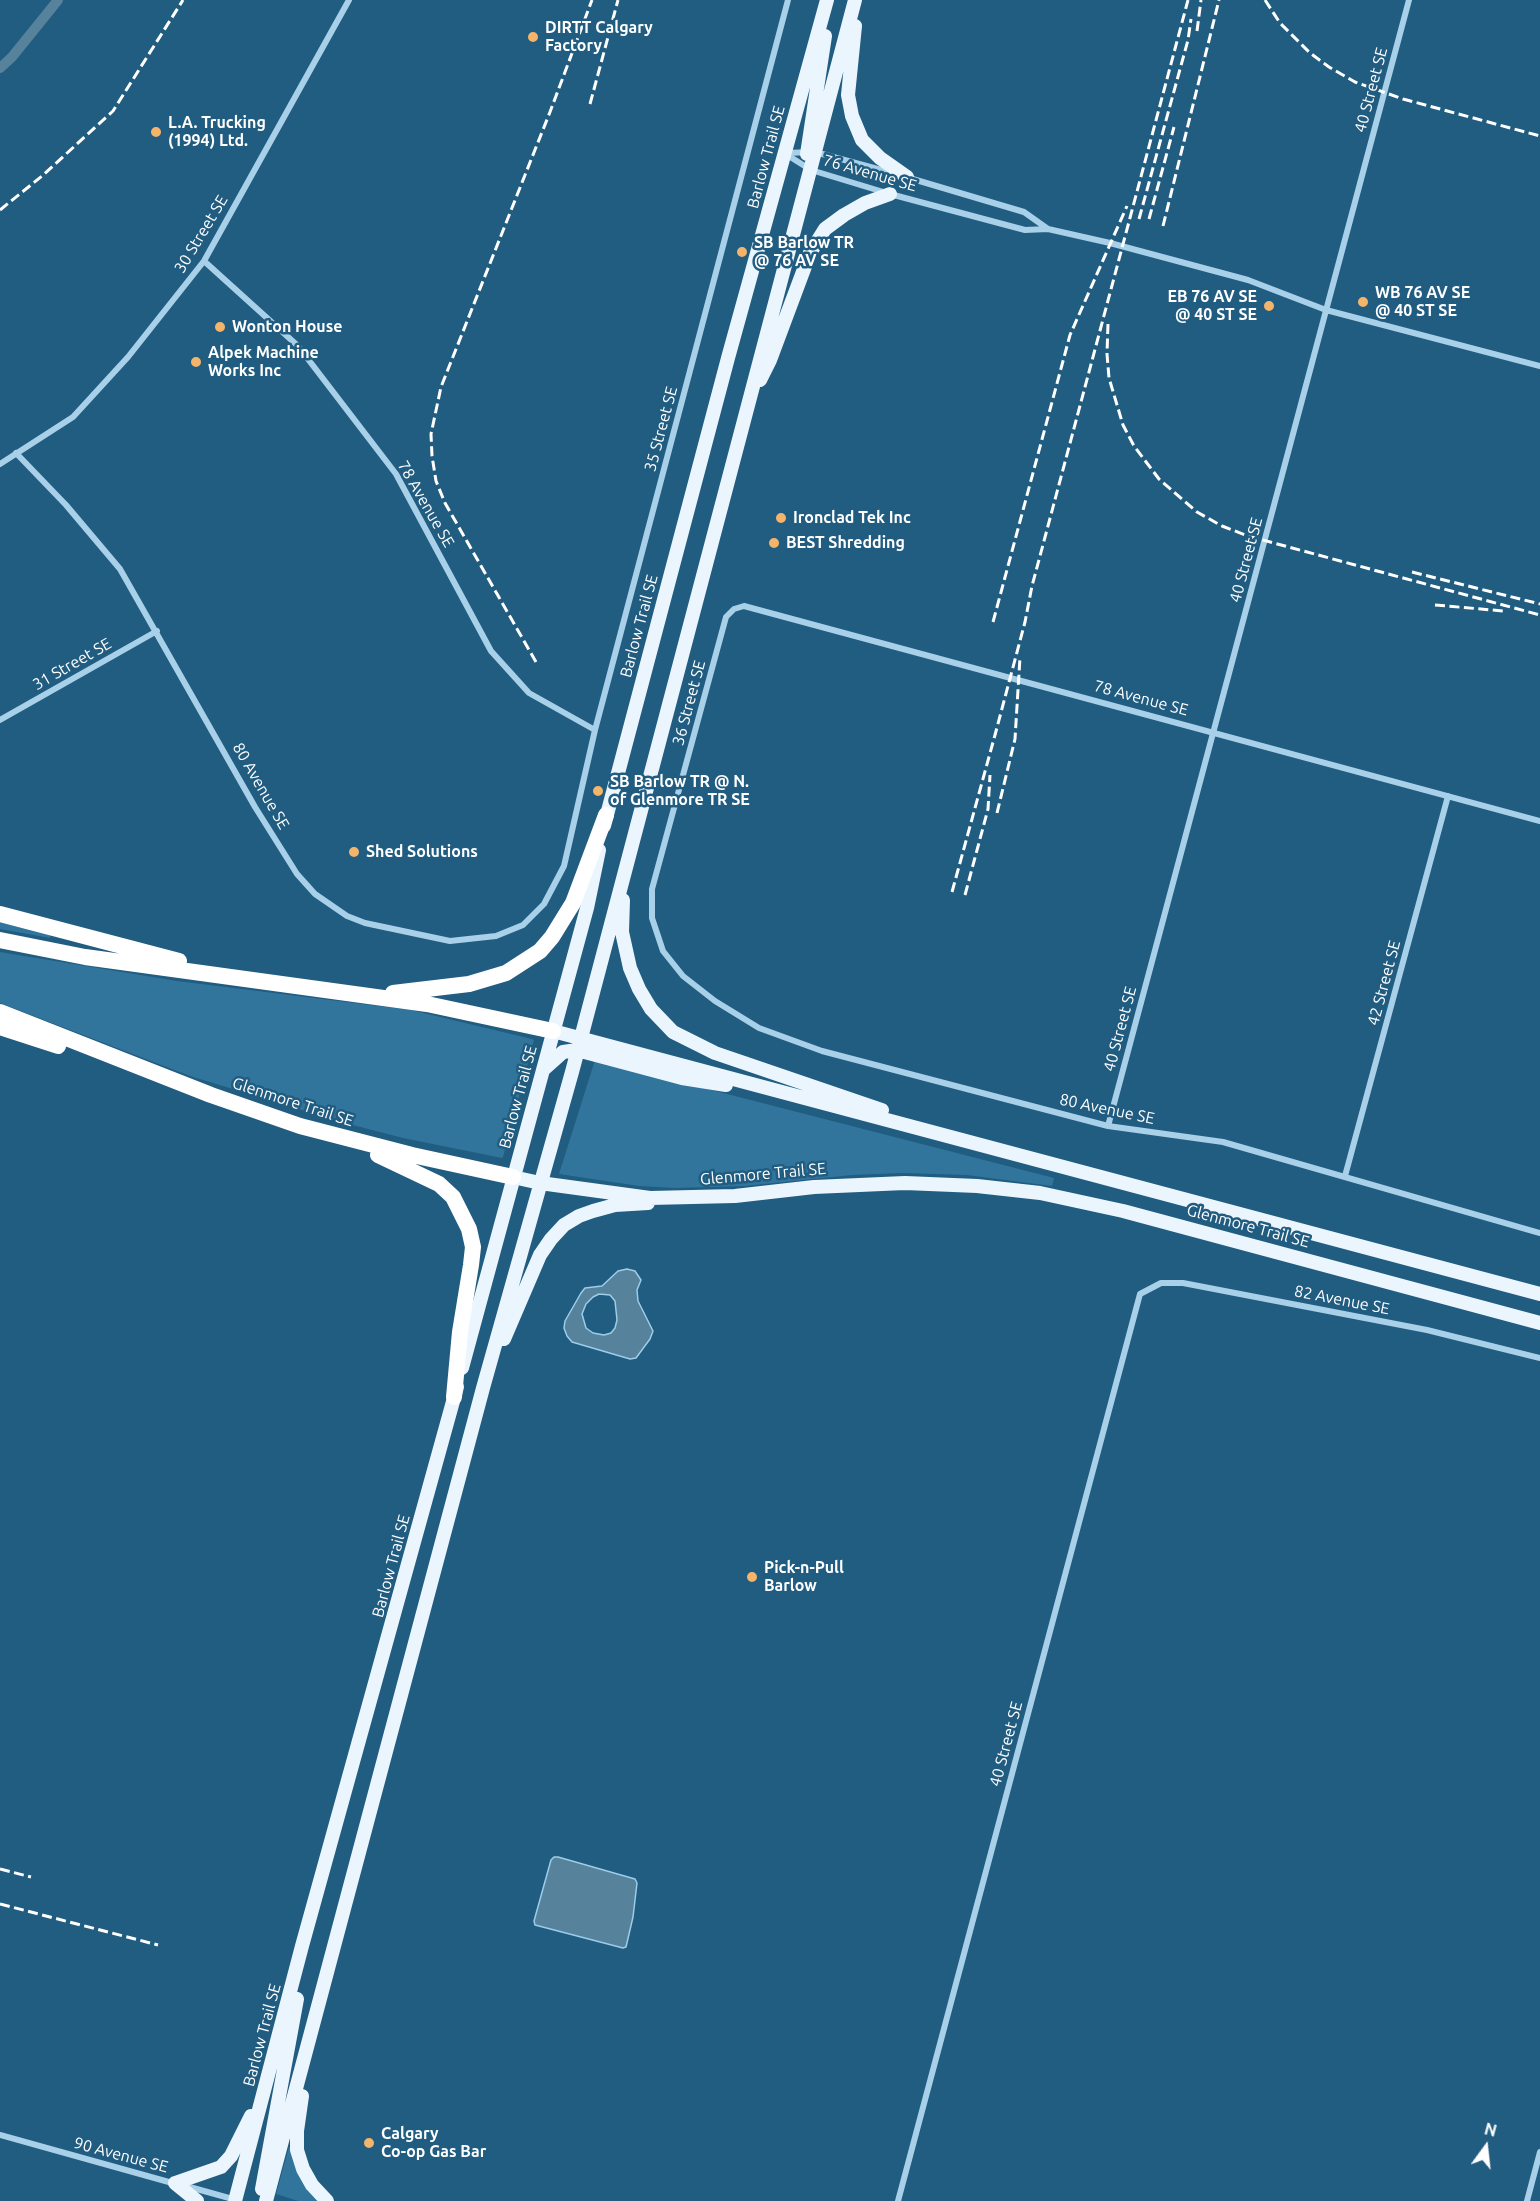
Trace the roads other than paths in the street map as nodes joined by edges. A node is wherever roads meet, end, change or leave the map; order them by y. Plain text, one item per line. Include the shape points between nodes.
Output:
1 (350, 0) edge
2 (788, 0) edge
3 (829, 0) edge
4 (857, 0) edge
5 (1409, 0) edge
6 (811, 152) junction
7 (784, 153) junction
8 (811, 170) junction
9 (907, 177) junction
10 (890, 194) junction
11 (1048, 229) junction
12 (204, 261) junction
13 (1326, 310) junction
14 (1540, 366) edge
15 (747, 406) junction
16 (16, 453) junction
17 (0, 464) edge
18 (734, 609) joint
19 (157, 631) junction
20 (0, 720) edge
21 (595, 730) junction
22 (1214, 732) junction
23 (1448, 796) junction
24 (606, 815) junction
25 (1540, 821) edge
26 (629, 856) junction
27 (564, 866) joint
28 (0, 914) edge
29 (0, 940) edge
30 (683, 976) joint
31 (262, 981) junction
32 (370, 996) junction
33 (0, 1012) edge
34 (0, 1027) edge
35 (553, 1031) junction
36 (579, 1044) junction
37 (543, 1071) junction
38 (211, 1095) junction
39 (1108, 1126) junction
40 (928, 1130) junction
41 (336, 1136) junction
42 (1346, 1176) junction
43 (513, 1177) junction
44 (540, 1183) junction
45 (695, 1198) junction
46 (1540, 1233) edge
47 (1140, 1294) joint
48 (1540, 1294) edge
49 (1540, 1323) edge
50 (1540, 1358) edge
51 (483, 1388) junction
52 (454, 1397) junction
53 (302, 1946) junction
54 (316, 2017) junction
55 (269, 2073) junction
56 (0, 2135) edge
57 (1540, 2152) edge
58 (175, 2183) junction
59 (197, 2201) edge
60 (236, 2201) edge
61 (265, 2201) edge
62 (327, 2201) edge
63 (898, 2201) edge
64 (1527, 2201) edge

1 - 12 street, 30 Street SE
2 - 21 street, 35 Street SE
3 - 6 main road
3 - 7 main road, Barlow Trail SE
4 - 6 main road
4 - 9 main road via 848,94 852,116 862,140
5 - 13 street, 40 Street SE
6 - 7 street, 76 Avenue SE
6 - 8 main road
6 - 9 street, 76 Avenue SE
7 - 8 street, 76 Avenue SE
7 - 24 main road, Barlow Trail SE
8 - 10 street, 76 Avenue SE
8 - 15 main road
9 - 11 street, 76 Avenue SE via 1024,212
10 - 11 street, 76 Avenue SE via 1025,230
10 - 15 main road via 865,203 825,229 810,253 770,360
11 - 13 street, 76 Avenue SE via 1248,280
12 - 16 street, 30 Street SE via 128,357 73,417
12 - 21 street, 78 Avenue SE via 298,346 396,474 491,651 529,693
13 - 14 street, 76 Avenue SE
13 - 22 street, 40 Street SE
15 - 26 main road
16 - 17 street, 30 Street SE
16 - 19 street, 80 Avenue SE via 120,569
18 - 22 street, 78 Avenue SE via 744,606
18 - 30 street, 36 Street SE via 726,617 652,889 652,918 663,951
19 - 20 street, 31 Street SE
19 - 27 street, 80 Avenue SE via 297,874 315,894 347,916 378,927 450,941 496,936 523,926 544,904
21 - 27 street, 35 Street SE
22 - 23 street, 78 Avenue SE
22 - 39 street, 40 Street SE
23 - 25 street, 78 Avenue SE
23 - 42 street, 42 Street SE
24 - 32 highway via 573,903 540,951 506,973 470,984
24 - 35 main road, Barlow Trail SE
26 - 36 main road
26 - 40 main road via 622,932 630,968 651,1009 673,1032 715,1053 885,1111
28 - 31 highway
29 - 31 highway via 85,957
30 - 39 street, 80 Avenue SE via 759,1028 822,1050
31 - 32 highway
32 - 35 highway
33 - 38 highway, Glenmore Trail SE
34 - 38 highway
35 - 36 main road
35 - 37 main road, Barlow Trail SE
36 - 37 main road via 563,1052
36 - 40 main road, Glenmore Trail SE via 682,1078 803,1097
36 - 44 main road
37 - 43 main road, Barlow Trail SE
38 - 41 highway, Glenmore Trail SE
39 - 42 street, 80 Avenue SE via 1223,1142
40 - 48 main road, Glenmore Trail SE
41 - 43 highway, Glenmore Trail SE
41 - 52 highway via 439,1184 462,1212 473,1247
42 - 46 street, 80 Avenue SE
43 - 44 main road, Glenmore Trail SE
43 - 52 main road, Barlow Trail SE
44 - 45 main road, Glenmore Trail SE via 650,1198
44 - 51 main road
45 - 49 main road, Glenmore Trail SE via 905,1183 1040,1193 1123,1211
45 - 51 main road via 615,1205 564,1225 540,1255
47 - 50 street, 82 Avenue SE via 1161,1283 1183,1283 1427,1330
47 - 63 street, 40 Street SE
51 - 54 main road
52 - 53 main road, Barlow Trail SE
53 - 55 main road, Barlow Trail SE
53 - 61 main road via 303,1968 261,2183
54 - 61 main road
54 - 62 main road via 297,2150 312,2185
55 - 58 main road via 231,2156 211,2172
55 - 60 main road, Barlow Trail SE
56 - 58 street, 90 Avenue SE
57 - 64 street
58 - 59 main road
58 - 60 street, 90 Avenue SE

